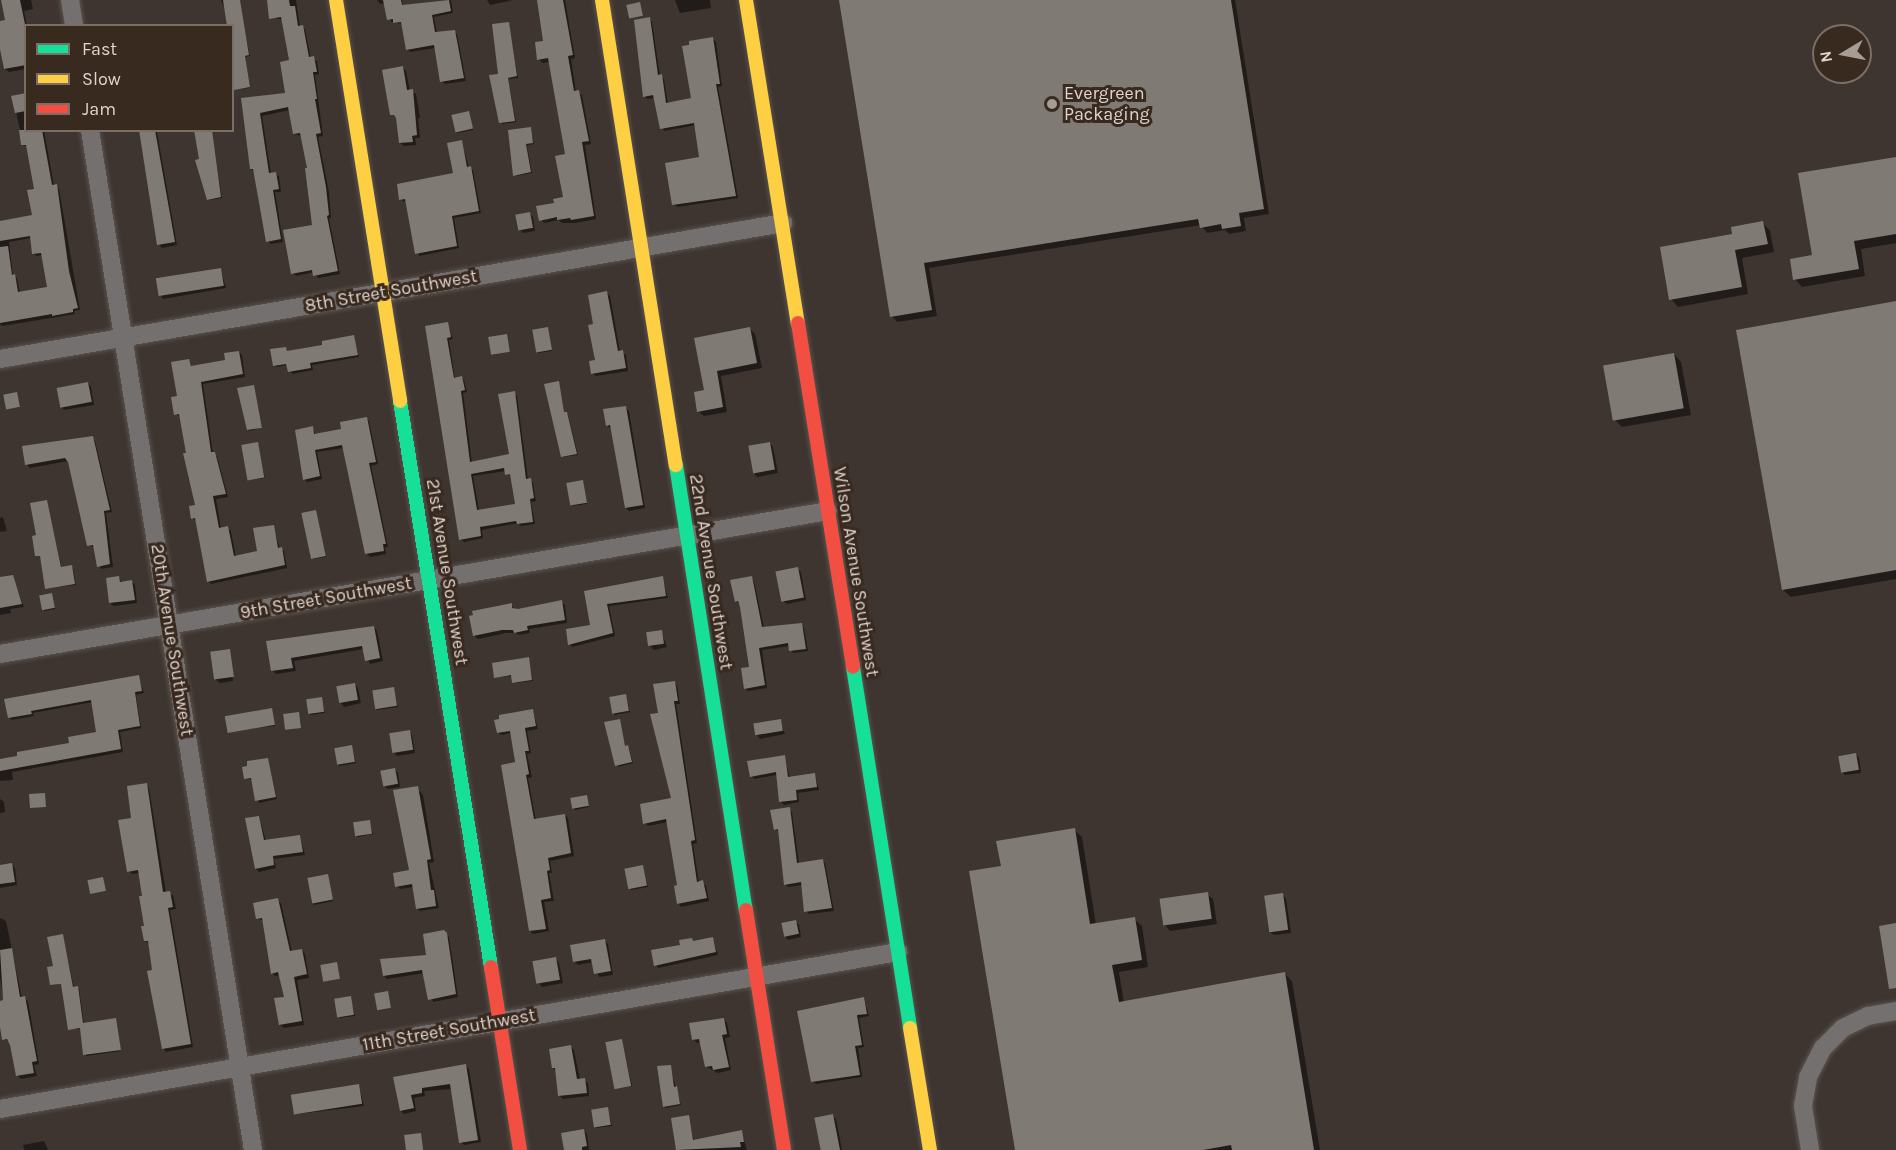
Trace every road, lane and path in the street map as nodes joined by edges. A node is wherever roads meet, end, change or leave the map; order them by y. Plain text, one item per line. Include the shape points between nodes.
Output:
1 (70, 0) edge
2 (336, 0) edge
3 (602, 0) edge
4 (746, 0) edge
5 (74, 24) edge
6 (90, 132) edge
7 (783, 223) junction
8 (642, 247) junction
9 (384, 292) junction
10 (124, 338) junction
11 (0, 359) edge
12 (828, 511) junction
13 (687, 536) junction
14 (429, 580) junction
15 (170, 625) junction
16 (0, 654) edge
17 (898, 952) junction
18 (757, 977) junction
19 (1896, 1011) edge
20 (500, 1022) junction
21 (240, 1067) junction
22 (0, 1108) edge
23 (253, 1150) edge
24 (520, 1150) edge
25 (784, 1150) edge
26 (930, 1150) edge
27 (1810, 1150) edge

1 - 5 street
2 - 9 street, 21st Avenue Southwest
3 - 8 street, 22nd Avenue Southwest
4 - 7 street, Wilson Avenue Southwest
6 - 10 street, 20th Avenue Southwest
7 - 8 street, 8th Street Southwest
7 - 12 street, Wilson Avenue Southwest
8 - 9 street, 8th Street Southwest
8 - 13 street, 22nd Avenue Southwest
9 - 10 street, 8th Street Southwest
9 - 14 street, 21st Avenue Southwest
10 - 11 street, 8th Street Southwest
10 - 15 street, 20th Avenue Southwest
12 - 13 street, 9th Street Southwest
12 - 17 street, Wilson Avenue Southwest
13 - 14 street, 9th Street Southwest
13 - 18 street, 22nd Avenue Southwest
14 - 15 street, 9th Street Southwest
14 - 20 street, 21st Avenue Southwest
15 - 16 street, 9th Street Southwest
15 - 21 street, 20th Avenue Southwest
17 - 18 street, 11th Street Southwest
17 - 26 street, Wilson Avenue Southwest
18 - 20 street, 11th Street Southwest
18 - 25 street, 22nd Avenue Southwest
19 - 27 street via 1868,1016 1843,1028 1823,1048 1808,1077 1803,1106
20 - 21 street, 11th Street Southwest
20 - 24 street, 21st Avenue Southwest
21 - 22 street, 11th Street Southwest
21 - 23 street, 20th Avenue Southwest

